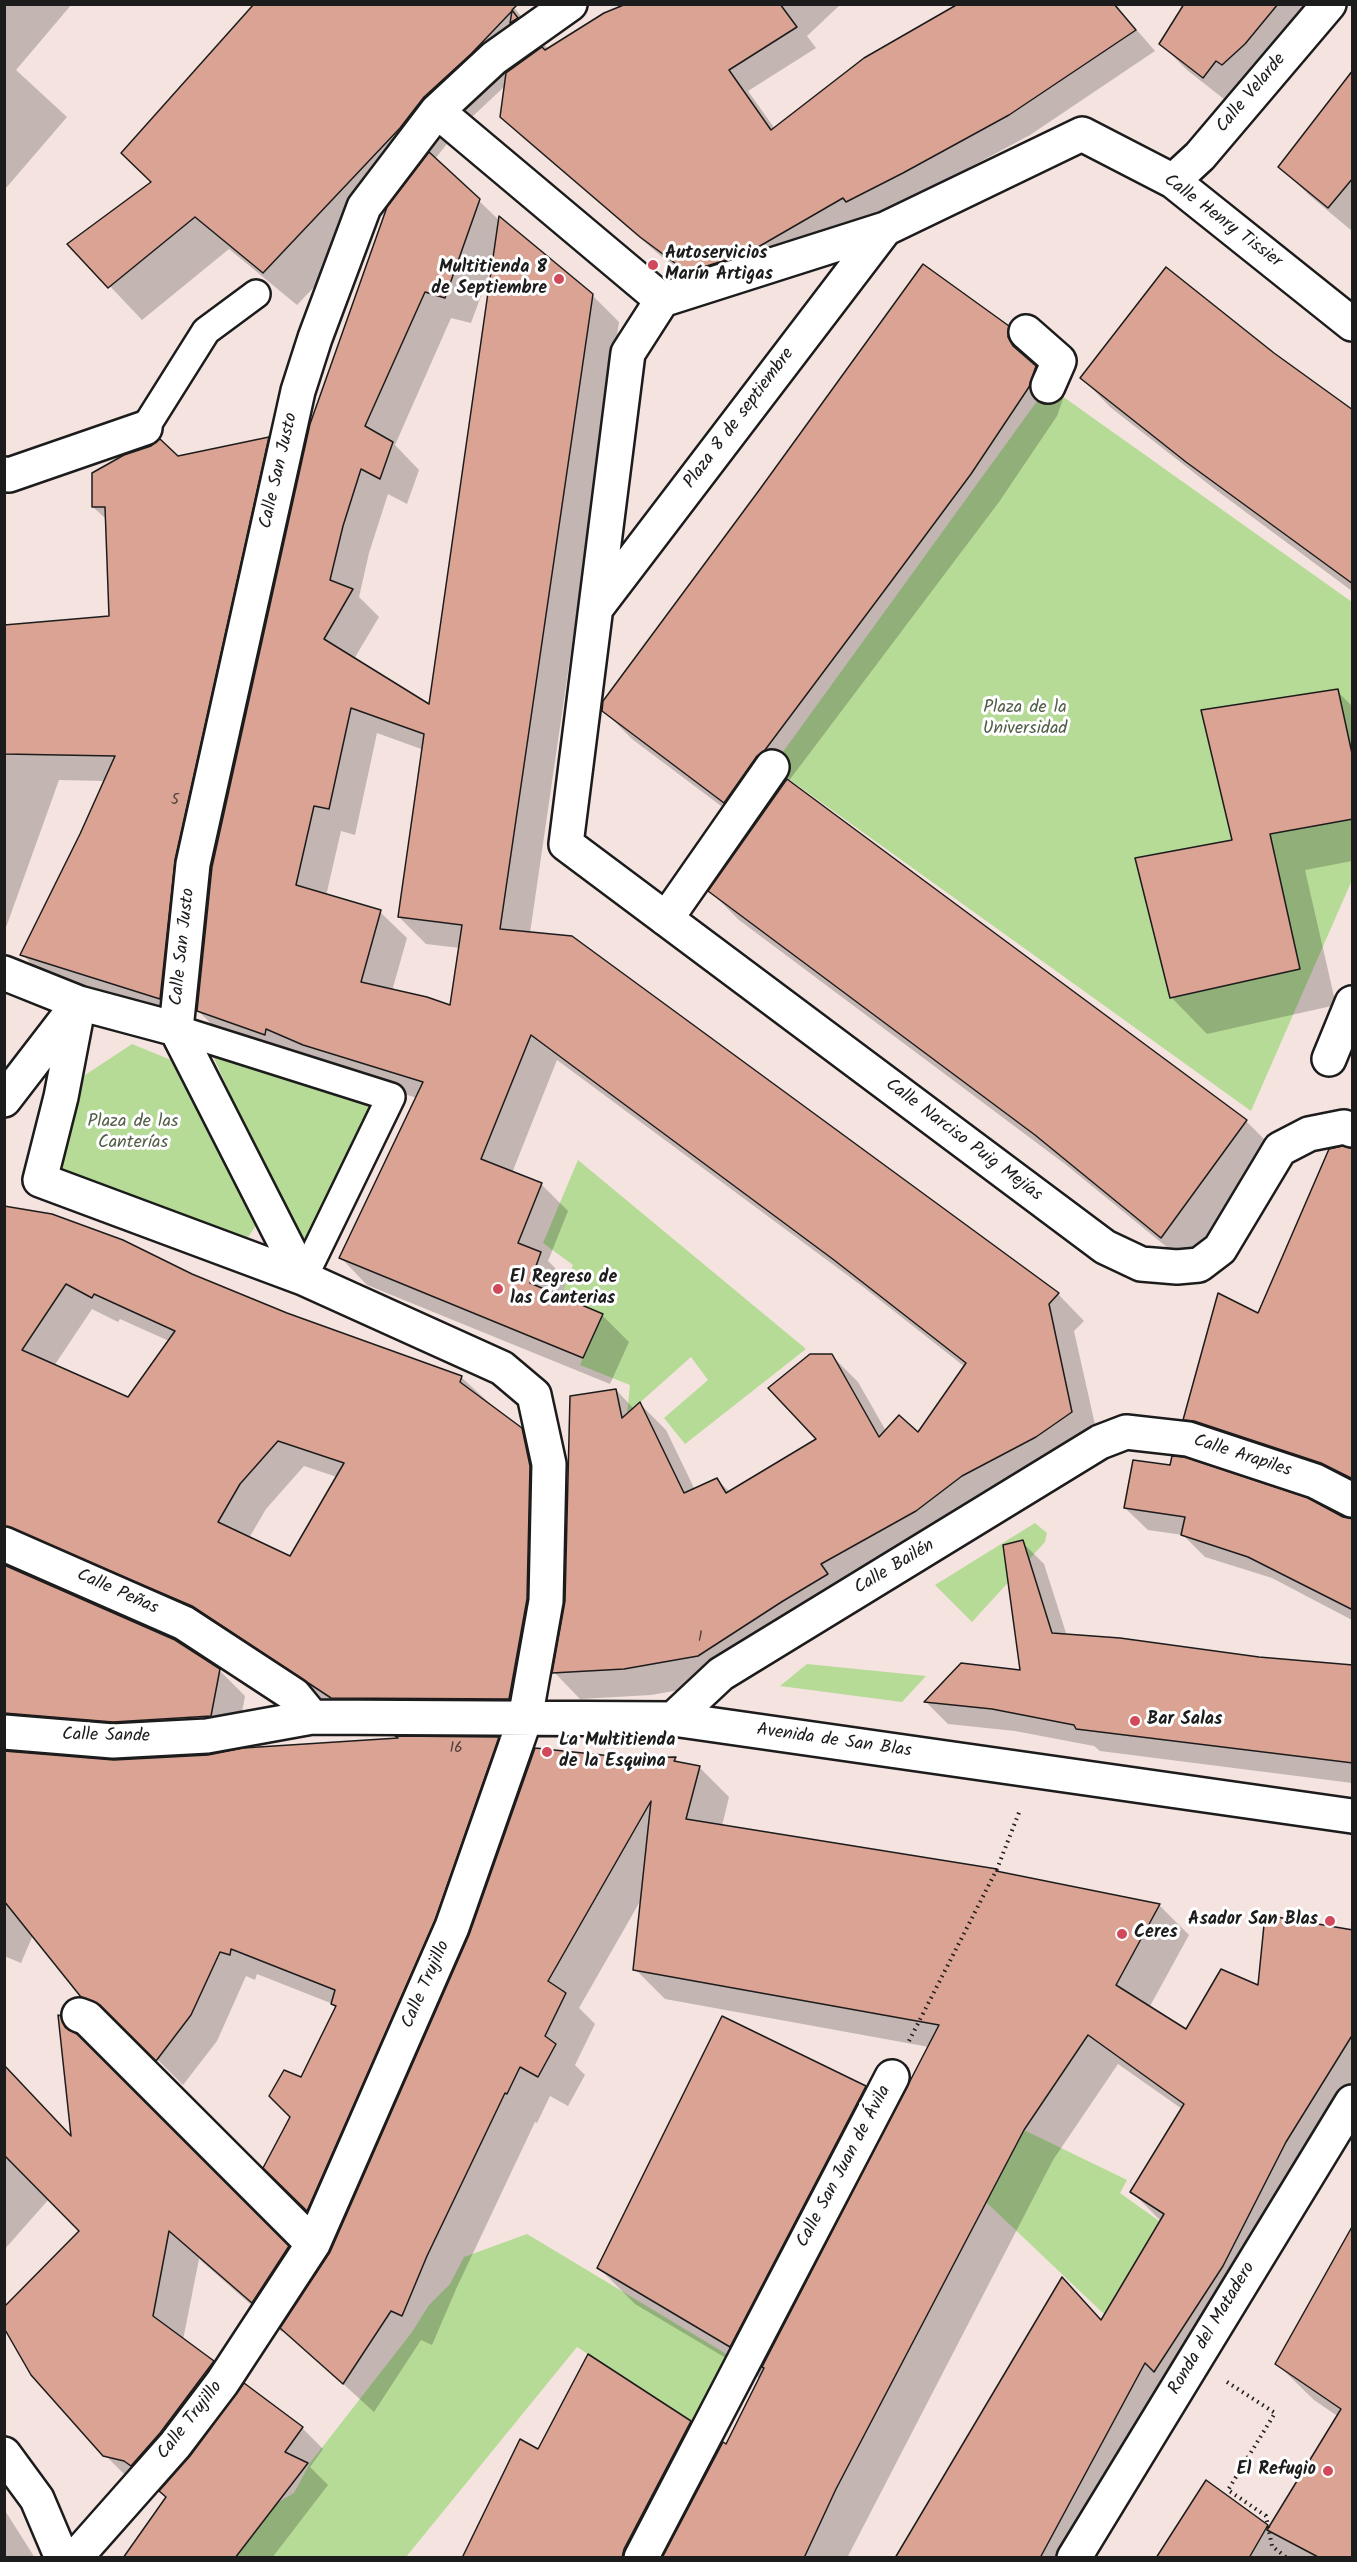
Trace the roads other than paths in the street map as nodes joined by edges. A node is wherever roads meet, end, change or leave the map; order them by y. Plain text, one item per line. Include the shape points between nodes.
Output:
1 (570, 4) edge
2 (1329, 4) edge
3 (437, 111) junction
4 (1082, 134) joint
5 (1173, 181) junction
6 (885, 229) junction
7 (256, 294) dead end
8 (662, 300) junction
9 (1353, 324) edge
10 (1026, 332) dead end
11 (1048, 386) dead end
12 (146, 428) joint
13 (4, 474) edge
14 (595, 609) junction
15 (772, 767) dead end
16 (666, 919) junction
17 (4, 973) edge
18 (79, 1003) junction
19 (1353, 1003) edge
20 (176, 1029) junction
21 (1329, 1059) dead end
22 (4, 1100) edge
23 (1353, 1130) edge
24 (303, 1278) junction
25 (1126, 1432) joint
26 (1353, 1500) edge
27 (4, 1544) edge
28 (312, 1717) junction
29 (525, 1719) junction
30 (673, 1719) junction
31 (4, 1732) edge
32 (207, 1736) joint
33 (1353, 1816) edge
34 (79, 2015) dead end
35 (892, 2077) road end
36 (1348, 2118) edge
37 (313, 2244) junction
38 (4, 2454) edge
39 (62, 2558) edge
40 (75, 2558) edge
41 (641, 2558) edge
42 (1074, 2558) edge

1 - 3 street, Calle San Justo via 494,58
2 - 5 street, Calle Velarde via 1200,156
3 - 8 street
3 - 20 street, Calle San Justo via 364,207 298,392 192,864
4 - 5 street, Calle Henry Tissier
4 - 6 street, Plaza 8 de septiembre
5 - 9 street, Calle Henry Tissier
6 - 8 street, Plaza 8 de septiembre
6 - 14 street, Plaza 8 de septiembre
7 - 12 lane via 206,331
8 - 14 street via 628,353
10 - 11 street via 1059,362
12 - 13 street
14 - 16 street, Calle Narciso Puig Mejías via 566,844
15 - 16 street
16 - 23 street, Calle Narciso Puig Mejías via 1105,1247 1141,1264 1177,1268 1199,1265 1220,1249 1280,1149 1309,1134 1344,1127
17 - 18 street
18 - 20 street
18 - 22 street
18 - 24 street via 40,1179
19 - 21 street
20 - 24 street
20 - 24 lane via 391,1097
24 - 29 street via 502,1368 534,1395 549,1464 546,1601
25 - 26 street, Calle Arapiles via 1188,1439 1315,1481
25 - 30 street, Calle Bailén via 1100,1442 721,1674
27 - 28 street, Calle Peñas via 184,1623 294,1695
28 - 29 street, Avenida de San Blas
28 - 32 street, Avenida de San Blas
29 - 30 street, Avenida de San Blas
29 - 37 street, Calle Trujillo via 452,1927
30 - 33 street, Avenida de San Blas
31 - 32 street, Calle Sande via 113,1741
34 - 37 street via 87,2018
35 - 41 street, Calle San Juan de Ávila
36 - 42 street, Ronda del Matadero
37 - 40 street, Calle Trujillo via 189,2427
38 - 39 street via 37,2499

